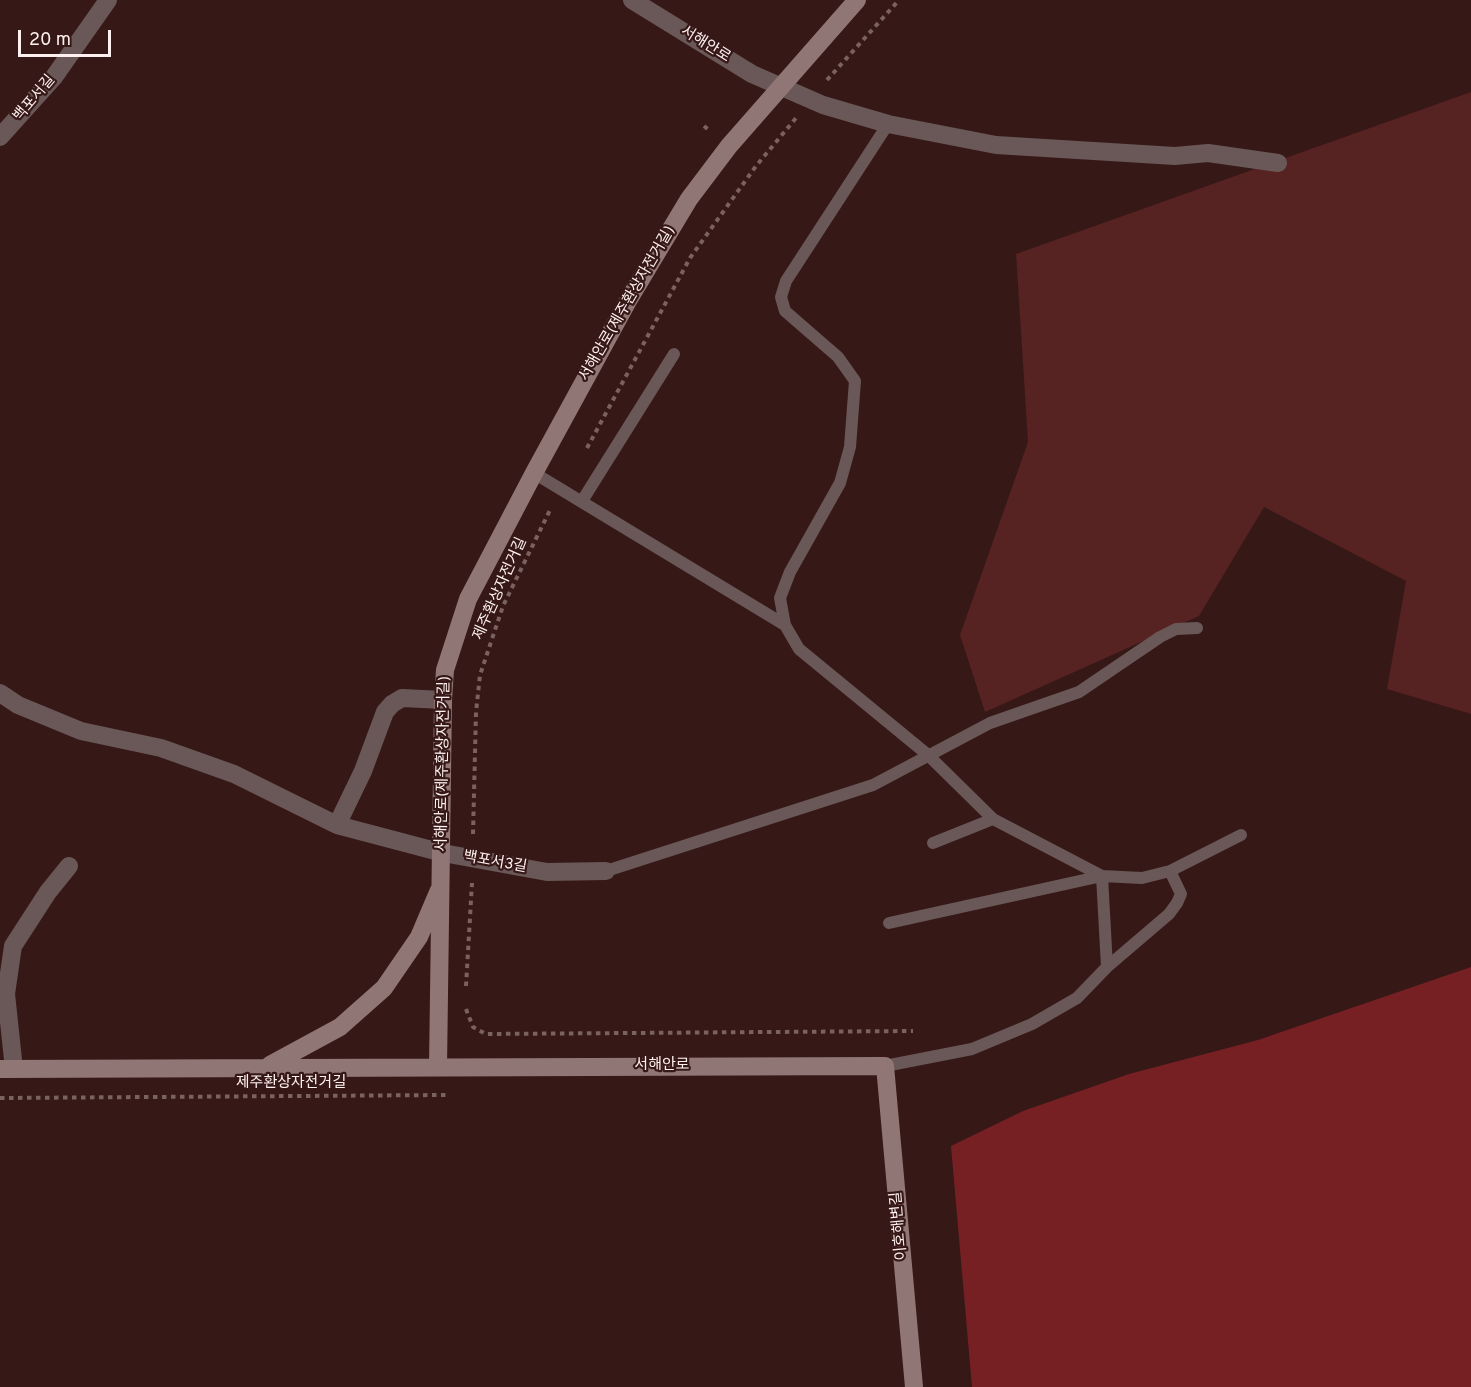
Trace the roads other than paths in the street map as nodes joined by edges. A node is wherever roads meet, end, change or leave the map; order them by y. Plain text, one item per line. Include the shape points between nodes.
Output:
1 (108, 0) edge
2 (632, 0) edge
3 (857, 0) edge
4 (779, 87) junction
5 (888, 124) junction
6 (0, 137) edge
7 (1278, 163) dead end
8 (674, 354) dead end
9 (534, 472) junction
10 (582, 501) junction
11 (785, 624) junction
12 (1197, 628) dead end
13 (0, 693) edge
14 (443, 700) junction
15 (928, 755) junction
16 (993, 819) junction
17 (337, 825) junction
18 (1241, 835) dead end
19 (933, 843) dead end
20 (442, 853) junction
21 (69, 866) dead end
22 (606, 871) joint
23 (1170, 871) junction
24 (1102, 876) junction
25 (442, 883) junction
26 (889, 922) dead end
27 (1107, 967) junction
28 (885, 1066) junction
29 (266, 1067) junction
30 (438, 1067) junction
31 (7, 1069) edge
32 (914, 1387) edge

1 - 6 street, 백포서길 via 54,77
2 - 4 street, 서해안로
3 - 4 street, 서해안로(제주환상자전거길)
4 - 5 street, 서해안로
4 - 9 street, 서해안로(제주환상자전거길) via 723,155 662,242
5 - 7 street, 서해안로 via 996,145 1175,156 1208,153
5 - 11 lane via 786,280 781,297 785,310 837,357 855,381 850,447 840,483 783,589 780,598
8 - 10 lane
9 - 10 lane
9 - 14 street, 서해안로(제주환상자전거길) via 468,600 445,670
10 - 11 lane
11 - 15 lane via 799,649
12 - 15 lane, 백포서3길 via 1176,629 1079,692 990,723
13 - 17 street, 백포서3길 via 18,705 81,731 161,748 234,774
14 - 17 street via 402,698 392,704
14 - 20 street, 서해안로(제주환상자전거길)
15 - 16 lane
15 - 22 lane, 백포서3길 via 873,785
16 - 19 lane
16 - 24 lane
17 - 20 street, 백포서3길
18 - 23 lane
20 - 22 street, 백포서3길 via 547,872
20 - 25 street, 서해안로(제주환상자전거길)
21 - 31 street via 13,946 6,994
23 - 24 lane via 1142,878
23 - 27 lane via 1180,894 1177,903
24 - 26 lane
24 - 27 lane
25 - 29 street via 419,937 384,988 340,1027
25 - 30 street, 서해안로(제주환상자전거길)
27 - 28 lane via 1077,998 1032,1024 972,1049
28 - 30 street, 서해안로
28 - 32 street, 이호해변길
29 - 30 street
29 - 31 street

